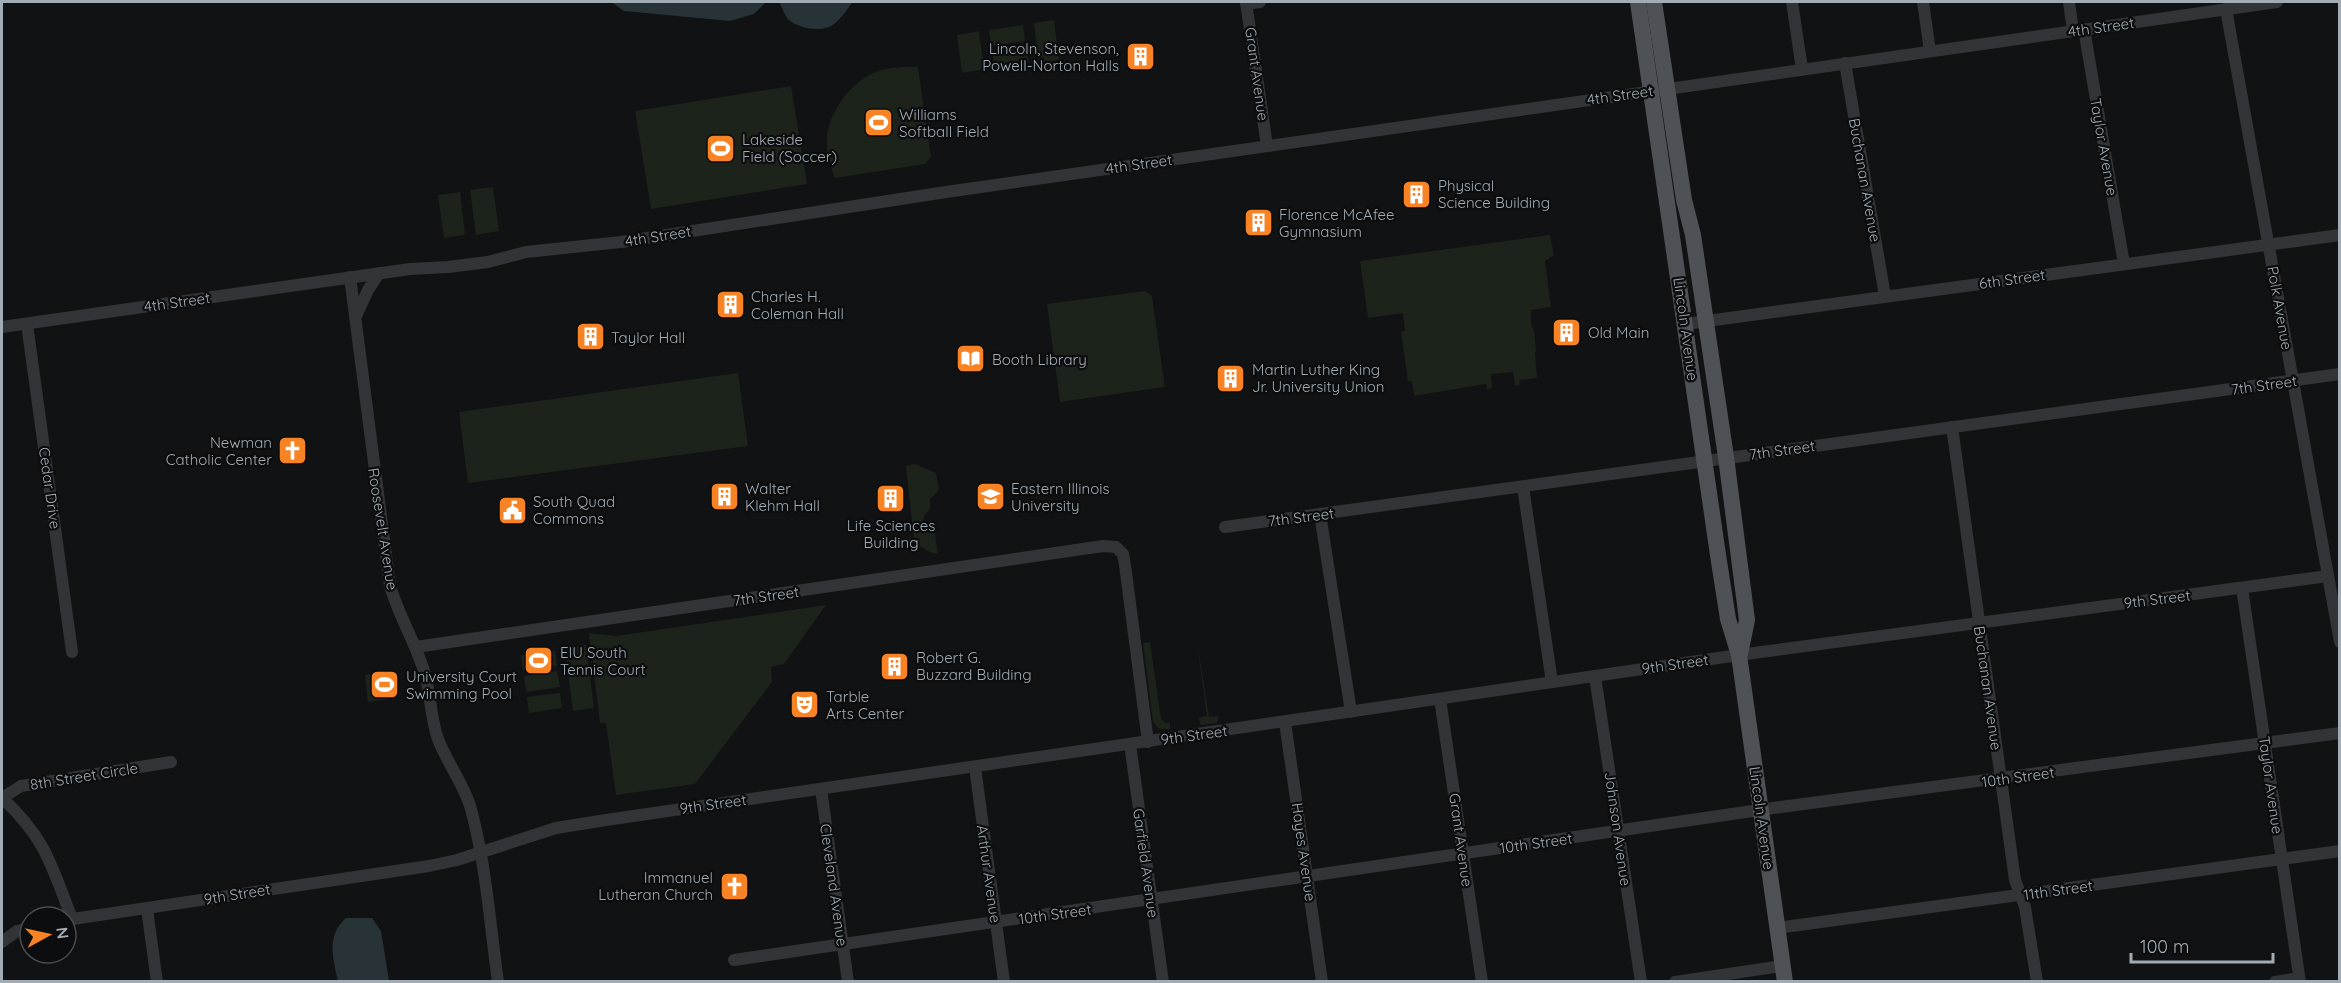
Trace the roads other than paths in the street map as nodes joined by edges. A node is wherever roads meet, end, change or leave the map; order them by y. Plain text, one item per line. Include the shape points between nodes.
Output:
1 (1260, 2) edge
2 (1638, 2) edge
3 (1654, 2) edge
4 (1792, 2) edge
5 (1923, 2) edge
6 (2068, 2) edge
7 (2277, 2) edge
8 (1246, 3) edge
9 (2218, 7) edge
10 (2078, 30) junction
11 (1930, 51) junction
12 (1845, 63) junction
13 (1802, 69) junction
14 (1659, 90) junction
15 (1267, 146) junction
16 (2340, 235) edge
17 (2268, 245) junction
18 (2124, 264) junction
19 (379, 273) junction
20 (350, 277) junction
21 (1886, 296) junction
22 (354, 320) junction
23 (1707, 321) junction
24 (27, 324) junction
25 (1685, 324) junction
26 (2, 327) edge
27 (2340, 374) edge
28 (2293, 382) junction
29 (1952, 427) junction
30 (1726, 457) junction
31 (1705, 461) junction
32 (1523, 487) junction
33 (1320, 514) junction
34 (1225, 527) dead end
35 (2328, 576) junction
36 (2242, 588) junction
37 (1978, 622) junction
38 (2340, 642) edge
39 (416, 647) junction
40 (72, 652) dead end
41 (1739, 655) junction
42 (1595, 676) junction
43 (1552, 682) junction
44 (1440, 699) junction
45 (1351, 712) junction
46 (1285, 722) junction
47 (2340, 733) edge
48 (1148, 742) junction
49 (1130, 744) junction
50 (2265, 744) junction
51 (171, 762) dead end
52 (975, 767) junction
53 (2000, 779) junction
54 (821, 789) junction
55 (2, 798) edge
56 (1761, 810) junction
57 (1618, 831) junction
58 (2340, 851) edge
59 (480, 853) junction
60 (1463, 854) junction
61 (2282, 859) junction
62 (1307, 877) junction
63 (2022, 894) junction
64 (1152, 900) junction
65 (64, 905) edge
66 (147, 909) junction
67 (78, 918) edge
68 (996, 922) junction
69 (1777, 928) junction
70 (18, 931) edge
71 (2, 942) edge
72 (843, 944) junction
73 (734, 960) dead end
74 (1783, 974) edge
75 (2300, 980) edge
76 (158, 981) edge
77 (498, 981) edge
78 (848, 981) edge
79 (1004, 981) edge
80 (1163, 981) edge
81 (1322, 981) edge
82 (1482, 981) edge
83 (1641, 981) edge
84 (1675, 981) edge
85 (2037, 981) edge
86 (2275, 981) edge

1 - 8 street
2 - 14 main road, Lincoln Avenue
3 - 14 main road, Lincoln Avenue
4 - 13 street
5 - 11 street
6 - 10 street, Taylor Avenue
7 - 9 street, 4th Street
8 - 15 street, Grant Avenue
9 - 10 street, 4th Street
9 - 17 street, Polk Avenue
10 - 11 street, 4th Street
10 - 18 street, Taylor Avenue
11 - 12 street, 4th Street
12 - 13 street, 4th Street
12 - 21 street, Buchanan Avenue
13 - 14 street, 4th Street
14 - 15 street, 4th Street
14 - 23 main road, Lincoln Avenue via 1693,234
14 - 25 main road, Lincoln Avenue
15 - 19 street, 4th Street via 614,243 526,252 488,262
16 - 17 street, 6th Street
17 - 18 street, 6th Street
17 - 28 street, Polk Avenue
18 - 21 street, 6th Street
19 - 20 street, 4th Street
19 - 22 street
20 - 22 street, Roosevelt Avenue
20 - 24 street, 4th Street
21 - 23 street, 6th Street
22 - 39 street, Roosevelt Avenue via 389,583
23 - 25 street, 6th Street
23 - 30 main road, Lincoln Avenue
24 - 26 street, 4th Street
24 - 40 street, Cedar Drive
25 - 31 main road, Lincoln Avenue
27 - 28 street, 7th Street
28 - 29 street, 7th Street
28 - 35 street, Polk Avenue
29 - 30 street, 7th Street
29 - 37 street, Buchanan Avenue
30 - 31 street, 7th Street
30 - 41 main road, Lincoln Avenue via 1747,620
31 - 32 street, 7th Street
31 - 41 main road, Lincoln Avenue via 1728,619
32 - 33 street, 7th Street
32 - 43 street
33 - 34 street, 7th Street
33 - 45 street
35 - 36 street, 9th Street
35 - 38 street, Polk Avenue
36 - 37 street, 9th Street
36 - 50 street, Taylor Avenue
37 - 41 street, 9th Street
37 - 53 street, Buchanan Avenue
39 - 48 street, 7th Street via 1116,547 1123,554 1125,565
39 - 59 street, Roosevelt Avenue via 436,731 466,796
41 - 42 street, 9th Street
41 - 56 main road, Lincoln Avenue
42 - 43 street, 9th Street
42 - 57 street, Johnson Avenue
43 - 44 street, 9th Street
44 - 45 street, 9th Street
44 - 60 street, Grant Avenue
45 - 46 street, 9th Street
46 - 48 street, 9th Street
46 - 62 street, Hayes Avenue
47 - 50 street, 10th Street
48 - 49 street, 9th Street
49 - 52 street, 9th Street
49 - 64 street, Garfield Avenue
50 - 53 street, 10th Street
50 - 61 street, Taylor Avenue
51 - 55 street, 8th Street Circle via 21,786
52 - 54 street, 9th Street
52 - 68 street, Arthur Avenue
53 - 56 street, 10th Street
53 - 63 street, Buchanan Avenue via 2015,880
54 - 59 street, 9th Street via 573,825
54 - 72 street, Cleveland Avenue
55 - 65 street via 47,853
56 - 57 street, 10th Street
56 - 69 main road, Lincoln Avenue
57 - 60 street, 10th Street
57 - 83 street, Johnson Avenue
58 - 61 street, 11th Street
59 - 66 street, 9th Street via 429,866
59 - 77 street, Roosevelt Avenue
60 - 62 street, 10th Street
60 - 82 street, Grant Avenue
61 - 63 street, 11th Street
61 - 75 street, Taylor Avenue
62 - 64 street, 10th Street
62 - 81 street, Hayes Avenue
63 - 69 street, 11th Street
63 - 85 street, Buchanan Avenue
64 - 68 street, 10th Street
64 - 80 street, Garfield Avenue
66 - 67 street, 9th Street
66 - 76 street
68 - 72 street, 10th Street
68 - 79 street, Arthur Avenue
69 - 74 main road, Lincoln Avenue
70 - 71 street
72 - 73 street, 10th Street
72 - 78 street, Cleveland Avenue
74 - 84 street
75 - 86 street

